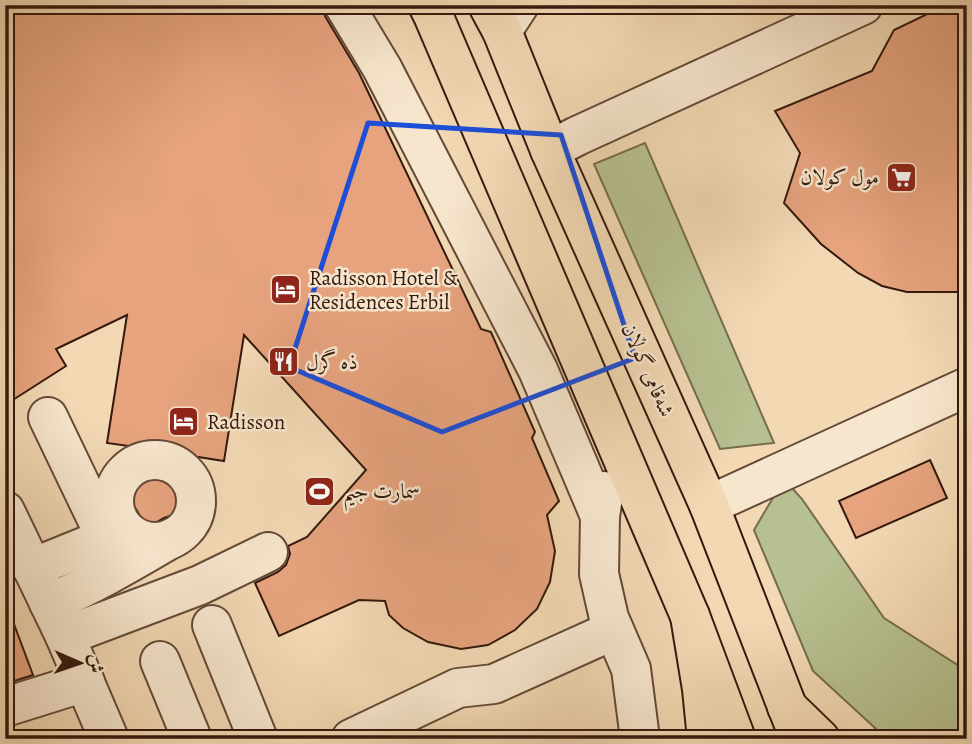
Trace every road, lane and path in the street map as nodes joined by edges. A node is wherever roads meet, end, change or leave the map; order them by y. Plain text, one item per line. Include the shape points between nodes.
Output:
1 (344, 5) edge
2 (428, 5) edge
3 (863, 5) edge
4 (503, 14) edge
5 (550, 150) junction
6 (967, 387) edge
7 (48, 417) dead end
8 (618, 447) junction
9 (709, 505) junction
10 (5, 511) edge
11 (600, 516) junction
12 (113, 531) junction
13 (179, 534) junction
14 (268, 552) dead end
15 (32, 568) junction
16 (690, 616) junction
17 (57, 619) junction
18 (212, 625) dead end
19 (614, 630) junction
20 (160, 661) dead end
21 (85, 682) junction
22 (494, 684) junction
23 (5, 707) edge
24 (794, 723) edge
25 (109, 739) edge
26 (192, 739) edge
27 (258, 739) edge
28 (351, 739) edge
29 (406, 739) edge
30 (640, 739) edge
31 (707, 739) edge
32 (736, 739) edge
33 (820, 739) edge

1 - 11 street via 382,68 538,370
2 - 8 main road
3 - 5 street
4 - 5 main road, شەقامی گوڵان
5 - 9 main road, شەقامی گوڵان
6 - 9 street
7 - 12 street
8 - 11 street via 608,467
8 - 16 main road
9 - 24 main road, شەقامی گوڵان
10 - 15 street
11 - 19 street via 599,574
12 - 13 street via 154,542
12 - 13 street via 114,499 122,476 143,461 155,460 180,468 194,488 194,514
12 - 15 street
13 - 17 street via 74,593
14 - 17 street via 200,585
15 - 17 street
16 - 31 main road
16 - 32 main road
17 - 21 street
18 - 27 street
19 - 22 street
19 - 30 street via 631,669
20 - 26 street
21 - 23 street
21 - 25 street
22 - 28 street via 458,688
22 - 29 street via 474,709
24 - 33 main road

